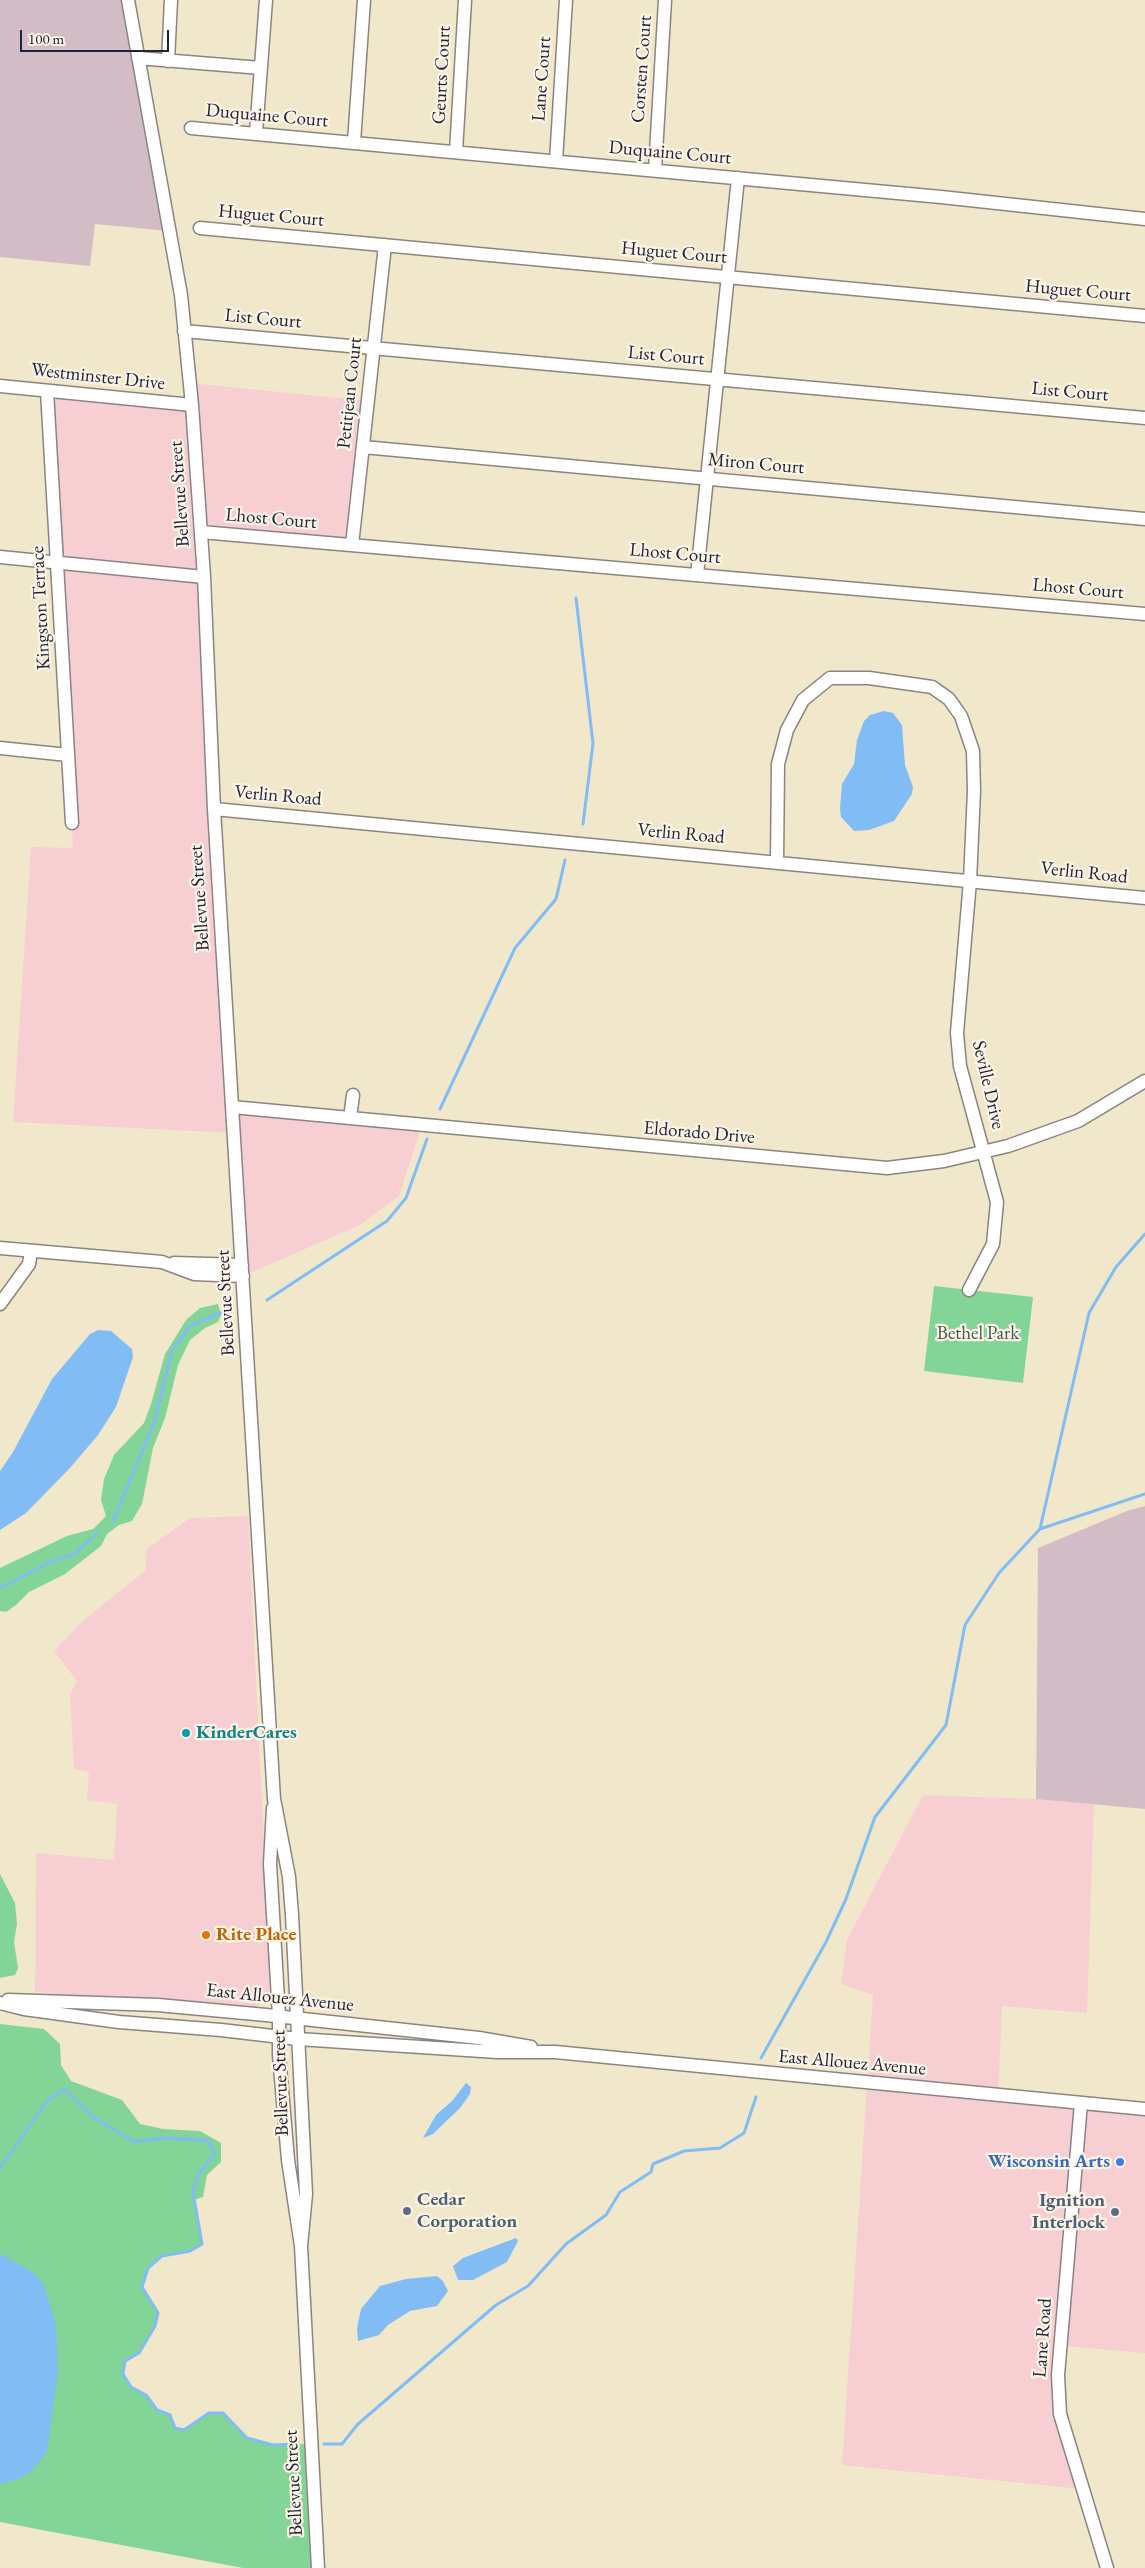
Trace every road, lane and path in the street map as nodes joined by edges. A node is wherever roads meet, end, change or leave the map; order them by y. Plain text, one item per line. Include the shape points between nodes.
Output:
1 (128, 0) edge
2 (172, 0) edge
3 (266, 0) edge
4 (364, 0) edge
5 (465, 0) edge
6 (566, 0) edge
7 (665, 0) edge
8 (138, 58) junction
9 (168, 61) junction
10 (261, 68) junction
11 (191, 128) dead end
12 (256, 133) junction
13 (354, 142) junction
14 (456, 152) junction
15 (556, 161) junction
16 (655, 170) junction
17 (738, 178) junction
18 (1145, 219) edge
19 (200, 228) dead end
20 (385, 245) junction
21 (728, 277) junction
22 (1145, 316) edge
23 (184, 331) junction
24 (374, 348) junction
25 (717, 379) junction
26 (0, 386) edge
27 (47, 391) junction
28 (192, 405) junction
29 (1145, 418) edge
30 (363, 447) junction
31 (707, 479) junction
32 (1145, 519) edge
33 (201, 532) junction
34 (352, 545) junction
35 (0, 557) edge
36 (57, 562) junction
37 (697, 575) junction
38 (204, 577) junction
39 (1145, 614) edge
40 (0, 748) edge
41 (68, 755) junction
42 (214, 809) junction
43 (72, 823) dead end
44 (777, 862) junction
45 (970, 881) junction
46 (1145, 898) edge
47 (1145, 1081) edge
48 (353, 1095) dead end
49 (232, 1107) junction
50 (350, 1118) junction
51 (984, 1152) junction
52 (0, 1248) edge
53 (31, 1251) junction
54 (243, 1271) junction
55 (970, 1290) dead end
56 (0, 1304) edge
57 (274, 1799) junction
58 (0, 2002) edge
59 (279, 2016) junction
60 (298, 2018) junction
61 (279, 2037) junction
62 (298, 2039) junction
63 (555, 2052) junction
64 (1081, 2103) junction
65 (1145, 2109) edge
66 (301, 2246) junction
67 (318, 2568) edge
68 (1107, 2568) edge

1 - 8 street, Bellevue Street
2 - 9 street
3 - 10 street
4 - 13 street
5 - 14 street, Geurts Court
6 - 15 street, Lane Court
7 - 16 street, Corsten Court
8 - 9 street
8 - 23 street, Bellevue Street via 181,295
9 - 10 street
10 - 12 street
11 - 12 street, Duquaine Court
12 - 13 street, Duquaine Court
13 - 14 street, Duquaine Court
14 - 15 street, Duquaine Court
15 - 16 street, Duquaine Court
16 - 17 street, Duquaine Court
17 - 18 street, Duquaine Court
17 - 21 street
19 - 20 street, Huguet Court
20 - 21 street, Huguet Court
20 - 24 street, Petitjean Court
21 - 22 street, Huguet Court
21 - 25 street
23 - 24 street, List Court
23 - 28 street, Bellevue Street
24 - 25 street, List Court
24 - 30 street, Petitjean Court
25 - 29 street, List Court
25 - 31 street
26 - 27 street, Westminster Drive
27 - 28 street, Westminster Drive
27 - 36 street, Kingston Terrace
28 - 33 street, Bellevue Street
30 - 31 street, Miron Court
30 - 34 street, Petitjean Court
31 - 32 street, Miron Court
31 - 37 street
33 - 34 street, Lhost Court
33 - 38 street, Bellevue Street
34 - 37 street, Lhost Court
35 - 36 street
36 - 38 street
36 - 41 street, Kingston Terrace
37 - 39 street, Lhost Court
38 - 42 street, Bellevue Street
40 - 41 street
41 - 43 street, Kingston Terrace
42 - 44 street, Verlin Road
42 - 49 street, Bellevue Street
44 - 45 street, Verlin Road
44 - 45 street, Seville Drive via 778,764 788,730 803,700 830,678 901,681 932,687 950,699 961,716 973,752 974,818
45 - 46 street, Verlin Road
45 - 51 street, Seville Drive via 957,1033 960,1066
47 - 51 street, Eldorado Drive via 1078,1121
48 - 50 street
49 - 50 street, Eldorado Drive
49 - 54 street, Bellevue Street
50 - 51 street, Eldorado Drive via 887,1168
51 - 55 street, Seville Drive via 997,1202 996,1224 993,1244
52 - 53 street
53 - 54 street via 162,1262 194,1274
53 - 56 street via 29,1264
54 - 57 street, Bellevue Street
57 - 59 street, Bellevue Street via 270,1864
57 - 60 street, Bellevue Street via 289,1877
58 - 59 street, East Allouez Avenue via 39,2000 150,2005
58 - 61 street, East Allouez Avenue via 24,2009 118,2022
59 - 60 street, East Allouez Avenue
59 - 61 street, Bellevue Street
60 - 62 street, Bellevue Street
60 - 63 street, East Allouez Avenue via 479,2038
61 - 62 street, East Allouez Avenue
61 - 66 street, Bellevue Street via 288,2160
62 - 63 street, East Allouez Avenue via 497,2052
62 - 66 street, Bellevue Street via 306,2194
63 - 64 street, East Allouez Avenue
64 - 65 street, East Allouez Avenue
64 - 68 street, Lane Road via 1058,2375 1060,2414
66 - 67 street, Bellevue Street

